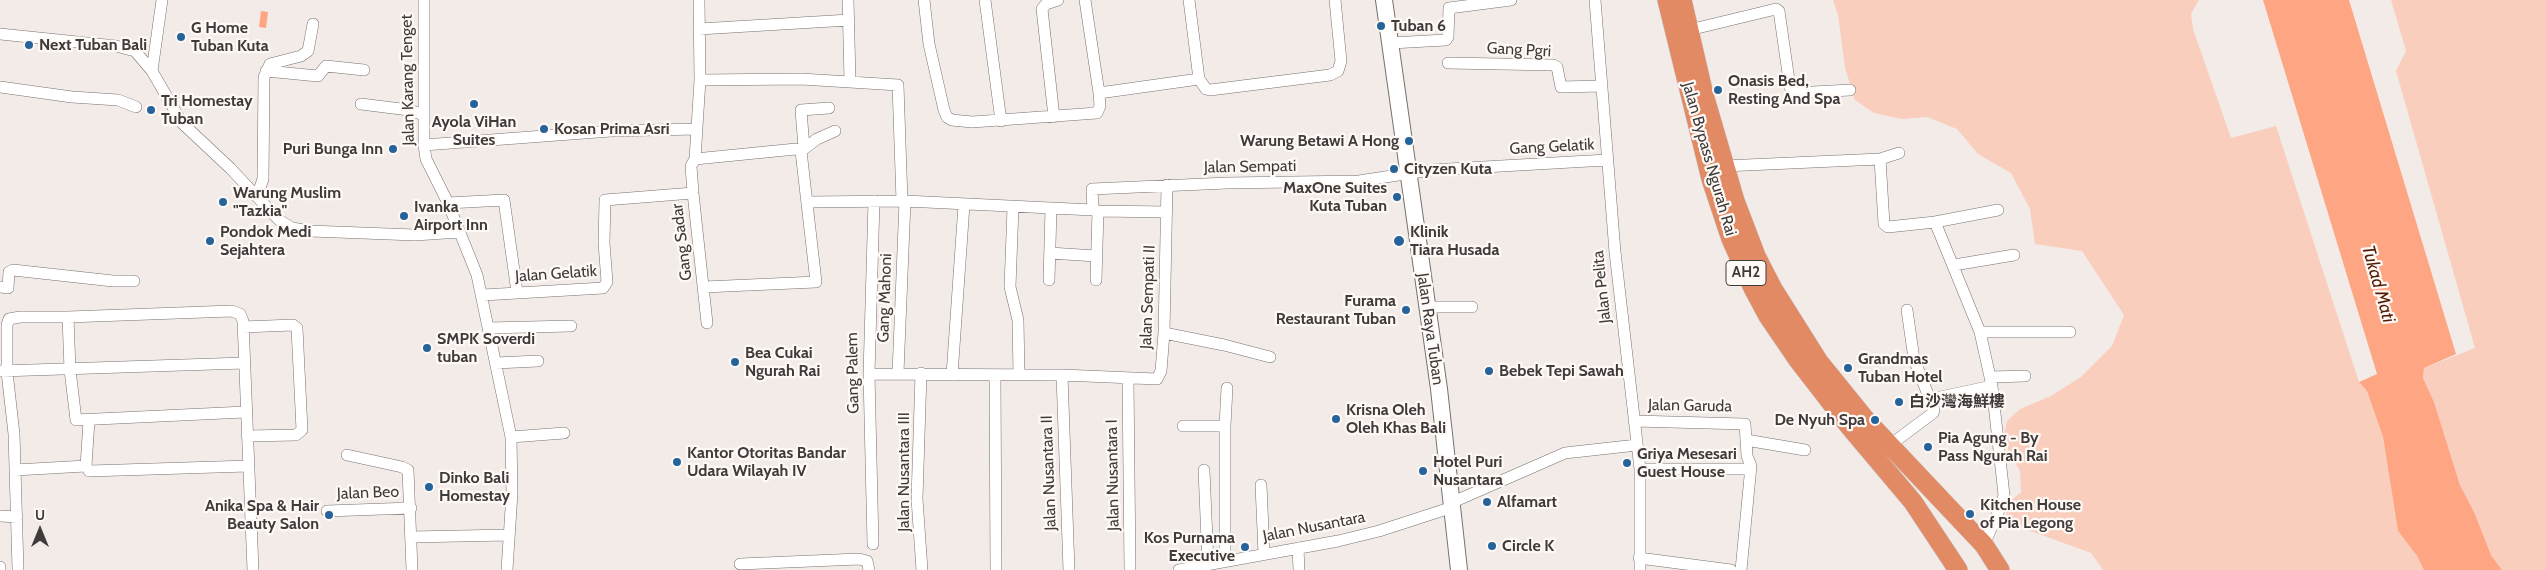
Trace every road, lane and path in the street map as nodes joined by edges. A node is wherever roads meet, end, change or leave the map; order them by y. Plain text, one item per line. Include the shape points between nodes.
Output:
1 (162, 0) edge
2 (424, 0) edge
3 (699, 0) edge
4 (848, 0) edge
5 (924, 0) edge
6 (985, 0) edge
7 (1058, 0) edge
8 (1085, 0) edge
9 (1189, 0) edge
10 (1335, 0) edge
11 (1384, 0) edge
12 (1511, 0) edge
13 (1594, 0) edge
14 (1668, 0) edge
15 (1682, 0) edge
16 (849, 20) junction
17 (313, 24) dead end
18 (700, 29) junction
19 (1689, 30) junction
20 (0, 34) edge
21 (1391, 43) junction
22 (1448, 63) dead end
23 (364, 70) dead end
24 (152, 71) junction
25 (266, 71) junction
26 (1199, 79) junction
27 (700, 80) junction
28 (850, 80) junction
29 (1600, 86) junction
30 (0, 88) edge
31 (1850, 90) dead end
32 (1099, 93) junction
33 (361, 104) dead end
34 (136, 107) dead end
35 (829, 108) dead end
36 (424, 115) junction
37 (1054, 117) junction
38 (1001, 121) junction
39 (696, 129) junction
40 (835, 131) dead end
41 (424, 145) junction
42 (802, 150) junction
43 (1900, 153) dead end
44 (1880, 159) junction
45 (695, 160) junction
46 (1607, 160) junction
47 (1724, 166) junction
48 (1409, 173) junction
49 (1167, 185) junction
50 (693, 193) junction
51 (257, 196) junction
52 (874, 201) junction
53 (904, 201) junction
54 (808, 202) junction
55 (448, 203) junction
56 (964, 204) junction
57 (1013, 208) junction
58 (1051, 209) junction
59 (1998, 210) dead end
60 (1095, 211) junction
61 (1167, 212) junction
62 (1936, 222) junction
63 (460, 232) junction
64 (1050, 253) junction
65 (1096, 256) junction
66 (2014, 256) dead end
67 (1954, 265) junction
68 (1049, 280) dead end
69 (1096, 280) dead end
70 (134, 281) dead end
71 (0, 287) edge
72 (704, 287) junction
73 (516, 292) junction
74 (483, 295) junction
75 (1427, 307) junction
76 (1472, 307) dead end
77 (1907, 310) dead end
78 (68, 317) junction
79 (707, 323) dead end
80 (571, 326) dead end
81 (244, 327) junction
82 (488, 328) junction
83 (1980, 332) junction
84 (2070, 332) dead end
85 (1164, 333) junction
86 (1270, 357) dead end
87 (538, 361) dead end
88 (496, 362) junction
89 (244, 363) junction
90 (70, 370) junction
91 (4, 372) edge
92 (898, 373) junction
93 (921, 373) junction
94 (869, 374) junction
95 (952, 375) junction
96 (1018, 375) junction
97 (1062, 375) junction
98 (995, 376) junction
99 (2025, 376) dead end
100 (1128, 379) junction
101 (1992, 382) junction
102 (1227, 388) dead end
103 (1931, 399) junction
104 (245, 412) junction
105 (89, 421) junction
106 (1634, 421) junction
107 (1183, 426) dead end
108 (1225, 426) junction
109 (564, 433) dead end
110 (246, 436) junction
111 (511, 437) junction
112 (1746, 440) junction
113 (1637, 445) junction
114 (1890, 445) junction
115 (1805, 450) dead end
116 (347, 455) dead end
117 (86, 466) junction
118 (248, 466) junction
119 (1640, 469) junction
120 (1744, 469) dead end
121 (15, 470) junction
122 (1204, 470) dead end
123 (1261, 485) dead end
124 (1932, 493) junction
125 (1914, 502) junction
126 (1453, 504) junction
127 (411, 508) junction
128 (327, 511) dead end
129 (0, 516) edge
130 (17, 517) junction
131 (508, 535) junction
132 (411, 538) junction
133 (873, 544) dead end
134 (1984, 546) junction
135 (1298, 548) junction
136 (1264, 554) junction
137 (1640, 558) junction
138 (1225, 561) junction
139 (740, 564) dead end
140 (1208, 564) junction
141 (18, 569) edge
142 (253, 570) edge
143 (412, 570) edge
144 (507, 570) edge
145 (869, 570) edge
146 (922, 570) edge
147 (996, 570) edge
148 (1069, 570) edge
149 (1130, 570) edge
150 (1179, 570) edge
151 (1299, 570) edge
152 (1459, 570) edge
153 (1640, 570) edge
154 (1731, 570) edge
155 (1741, 570) edge
156 (1958, 570) edge
157 (1971, 570) edge
158 (1984, 570) edge
159 (2000, 570) edge

1 - 24 street
2 - 36 street, Jalan Karang Tenget
3 - 18 street, Gang Sadar
4 - 16 street
5 - 38 street via 938,87 947,117 972,122
6 - 38 street
7 - 37 street via 1042,9
8 - 32 street
9 - 26 street
10 - 26 street via 1342,60 1338,71 1330,75 1210,90
11 - 21 main road, Jalan Raya Tuban
12 - 21 street via 1449,8 1446,40
13 - 29 street, Jalan Pelita
14 - 125 highway, Jalan Bypass Ngurah Rai / AH2 via 1711,179 1731,239 1753,288 1798,360
15 - 19 highway, Jalan Bypass Ngurah Rai / AH2
16 - 18 street
16 - 28 street
17 - 25 street via 308,51 270,64
18 - 27 street, Gang Sadar
19 - 31 street via 1776,9 1779,11 1790,87 1795,93
19 - 47 highway, Jalan Bypass Ngurah Rai / AH2
20 - 24 street via 127,48 137,53
21 - 48 main road, Jalan Raya Tuban
22 - 29 street, Gang Pgri via 1553,65 1557,67 1561,87
23 - 25 street via 326,66 318,76
24 - 51 street via 182,123
25 - 51 street via 263,179
26 - 32 street
27 - 28 street
27 - 39 street, Gang Sadar
28 - 53 street, Gang Mahoni via 899,86
29 - 46 street, Jalan Pelita
30 - 34 street via 118,100
32 - 37 street via 1097,113
33 - 36 street
35 - 42 street via 801,110
36 - 41 street, Jalan Karang Tenget
37 - 38 street
39 - 41 street via 611,131
39 - 45 street, Gang Sadar
40 - 42 street
41 - 55 street, Jalan Karang Tenget via 428,163
42 - 45 street
42 - 54 street
43 - 44 street
44 - 47 street
44 - 62 street via 1885,225
45 - 50 street, Gang Sadar via 691,166
46 - 48 street, Gang Gelatik
46 - 106 street, Jalan Pelita via 1614,252
47 - 114 highway, Jalan Bypass Ngurah Rai / AH2 via 1749,241 1783,307 1820,362
48 - 49 street, Jalan Sempati via 1359,181
48 - 75 main road, Jalan Raya Tuban
49 - 60 street, Jalan Sempati via 1092,189
49 - 61 street, Jalan Sempati II
50 - 72 street, Gang Sadar
50 - 73 street, Jalan Gelatik via 605,200 607,282 603,288
51 - 63 street via 285,224 300,230 415,235
52 - 53 street
52 - 54 street
52 - 94 street, Gang Palem
53 - 56 street
53 - 92 street, Gang Mahoni
54 - 72 street via 816,282
55 - 63 street, Jalan Karang Tenget
55 - 73 street via 504,200
56 - 57 street
56 - 95 street
57 - 58 street
57 - 96 street via 1010,287 1018,320
58 - 60 street
58 - 64 street
59 - 62 street
60 - 61 street
60 - 65 street
61 - 85 street, Jalan Sempati II
62 - 67 street
63 - 74 street, Jalan Karang Tenget
64 - 65 street
64 - 68 street
65 - 69 street
66 - 67 street
67 - 83 street
70 - 71 street via 113,282 13,270 9,273 8,287
72 - 79 street, Gang Sadar
73 - 74 street, Jalan Gelatik
74 - 82 street, Jalan Karang Tenget
75 - 76 street
75 - 126 main road, Jalan Raya Tuban
77 - 103 street via 1914,359
78 - 81 street via 232,311 242,316
78 - 90 street
78 - 91 street via 20,316 9,319
80 - 82 street
81 - 89 street
81 - 110 street via 293,325 297,328 302,430 296,435
82 - 88 street, Jalan Karang Tenget
83 - 84 street
83 - 101 street
85 - 86 street
85 - 100 street, Jalan Sempati II via 1159,377 1153,380
87 - 88 street
88 - 111 street, Jalan Karang Tenget
89 - 90 street
89 - 104 street
90 - 91 street
90 - 105 street via 75,419
91 - 121 street
92 - 93 street
92 - 94 street
93 - 95 street
93 - 146 street, Jalan Nusantara III via 917,490
94 - 133 street, Gang Palem
95 - 98 street
96 - 97 street
96 - 98 street
97 - 100 street
97 - 148 street, Jalan Nusantara II
98 - 147 street
99 - 101 street
100 - 149 street, Jalan Nusantara I
101 - 103 street
101 - 134 street via 2004,495
102 - 108 street
103 - 114 street via 1933,413
104 - 105 street
104 - 110 street
105 - 117 street
106 - 112 street, Jalan Garuda via 1744,424
106 - 113 street, Jalan Pelita
107 - 108 street
108 - 138 street
109 - 111 street
110 - 118 street
111 - 131 street, Jalan Karang Tenget via 512,493
112 - 115 street
112 - 155 street via 1751,491
113 - 119 street, Jalan Pelita
113 - 126 street, Jalan Nusantara via 1566,453
114 - 124 highway, Jalan Bypass Ngurah Rai / AH2
116 - 127 street via 408,470
117 - 118 street via 93,471
117 - 121 street
118 - 142 street
119 - 120 street
119 - 137 street, Jalan Pelita
121 - 130 street
122 - 140 street
123 - 136 street
124 - 134 highway
124 - 158 highway, AH2
125 - 156 highway
125 - 157 highway, AH2 via 1936,523
126 - 135 street, Jalan Nusantara via 1379,531
126 - 152 main road, Jalan Raya Tuban
127 - 128 street, Jalan Beo
127 - 132 street
129 - 130 street
130 - 141 street
131 - 132 street
131 - 144 street, Jalan Karang Tenget
132 - 143 street
134 - 159 highway
135 - 136 street, Jalan Nusantara
135 - 151 street
136 - 138 street, Jalan Nusantara
137 - 153 street, Jalan Pelita
137 - 154 street
138 - 140 street, Jalan Nusantara
139 - 145 street via 859,559 868,561
140 - 150 street, Jalan Nusantara

